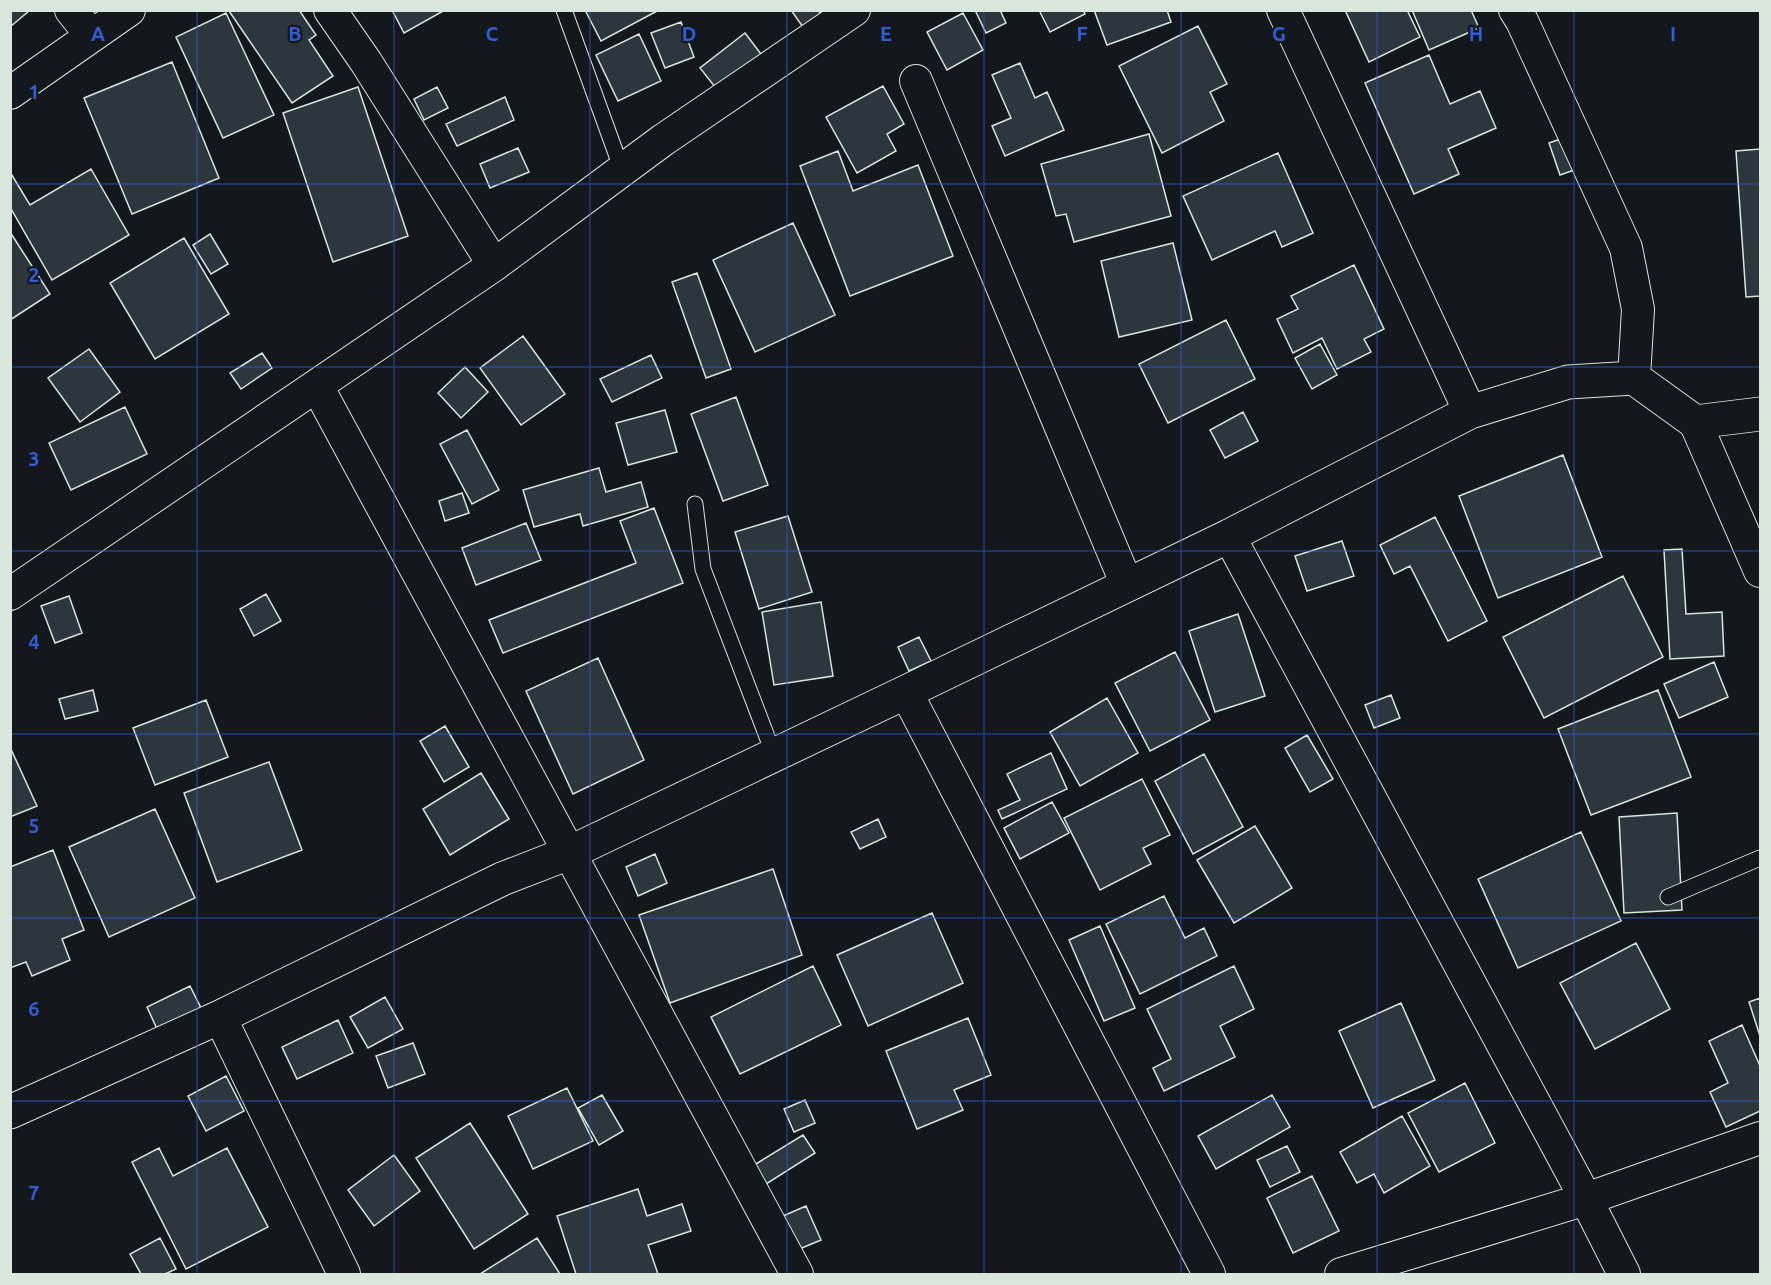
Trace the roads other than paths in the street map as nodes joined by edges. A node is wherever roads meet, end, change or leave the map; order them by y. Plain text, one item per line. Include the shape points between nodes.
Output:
1 (71, 10) edge
2 (129, 10) edge
3 (330, 10) edge
4 (564, 10) edge
5 (854, 10) edge
6 (1283, 10) edge
7 (1515, 10) edge
8 (91, 35) junction
9 (916, 81) dead end
10 (10, 93) edge
11 (622, 170) junction
12 (494, 265) junction
13 (1634, 378) junction
14 (317, 386) junction
15 (1470, 412) junction
16 (1761, 414) edge
17 (1695, 422) junction
18 (695, 504) dead end
19 (1229, 536) junction
20 (1761, 571) edge
21 (1127, 585) junction
22 (10, 594) edge
23 (906, 692) junction
24 (774, 755) junction
25 (569, 853) junction
26 (1761, 858) edge
27 (1668, 897) dead end
28 (220, 1017) junction
29 (10, 1112) edge
30 (1761, 1138) edge
31 (1586, 1199) junction
32 (344, 1275) edge
33 (798, 1275) edge
34 (1209, 1275) edge
35 (1341, 1275) edge
36 (1624, 1275) edge

1 - 8 street
2 - 8 street
3 - 12 street
4 - 11 lane
5 - 11 street
6 - 15 street
7 - 13 street via 1626,248 1638,309
8 - 10 street
9 - 21 street
11 - 12 street
12 - 14 street
13 - 15 street via 1568,382
13 - 17 street
14 - 22 street
14 - 25 street
15 - 19 street
16 - 17 street
17 - 20 street
18 - 24 lane via 703,569
19 - 21 street
19 - 31 street
21 - 23 street
23 - 24 street
23 - 34 street
24 - 25 street
25 - 28 street via 502,879
25 - 33 street
26 - 27 lane
28 - 29 street
28 - 32 street
30 - 31 street
31 - 35 street
31 - 36 street

